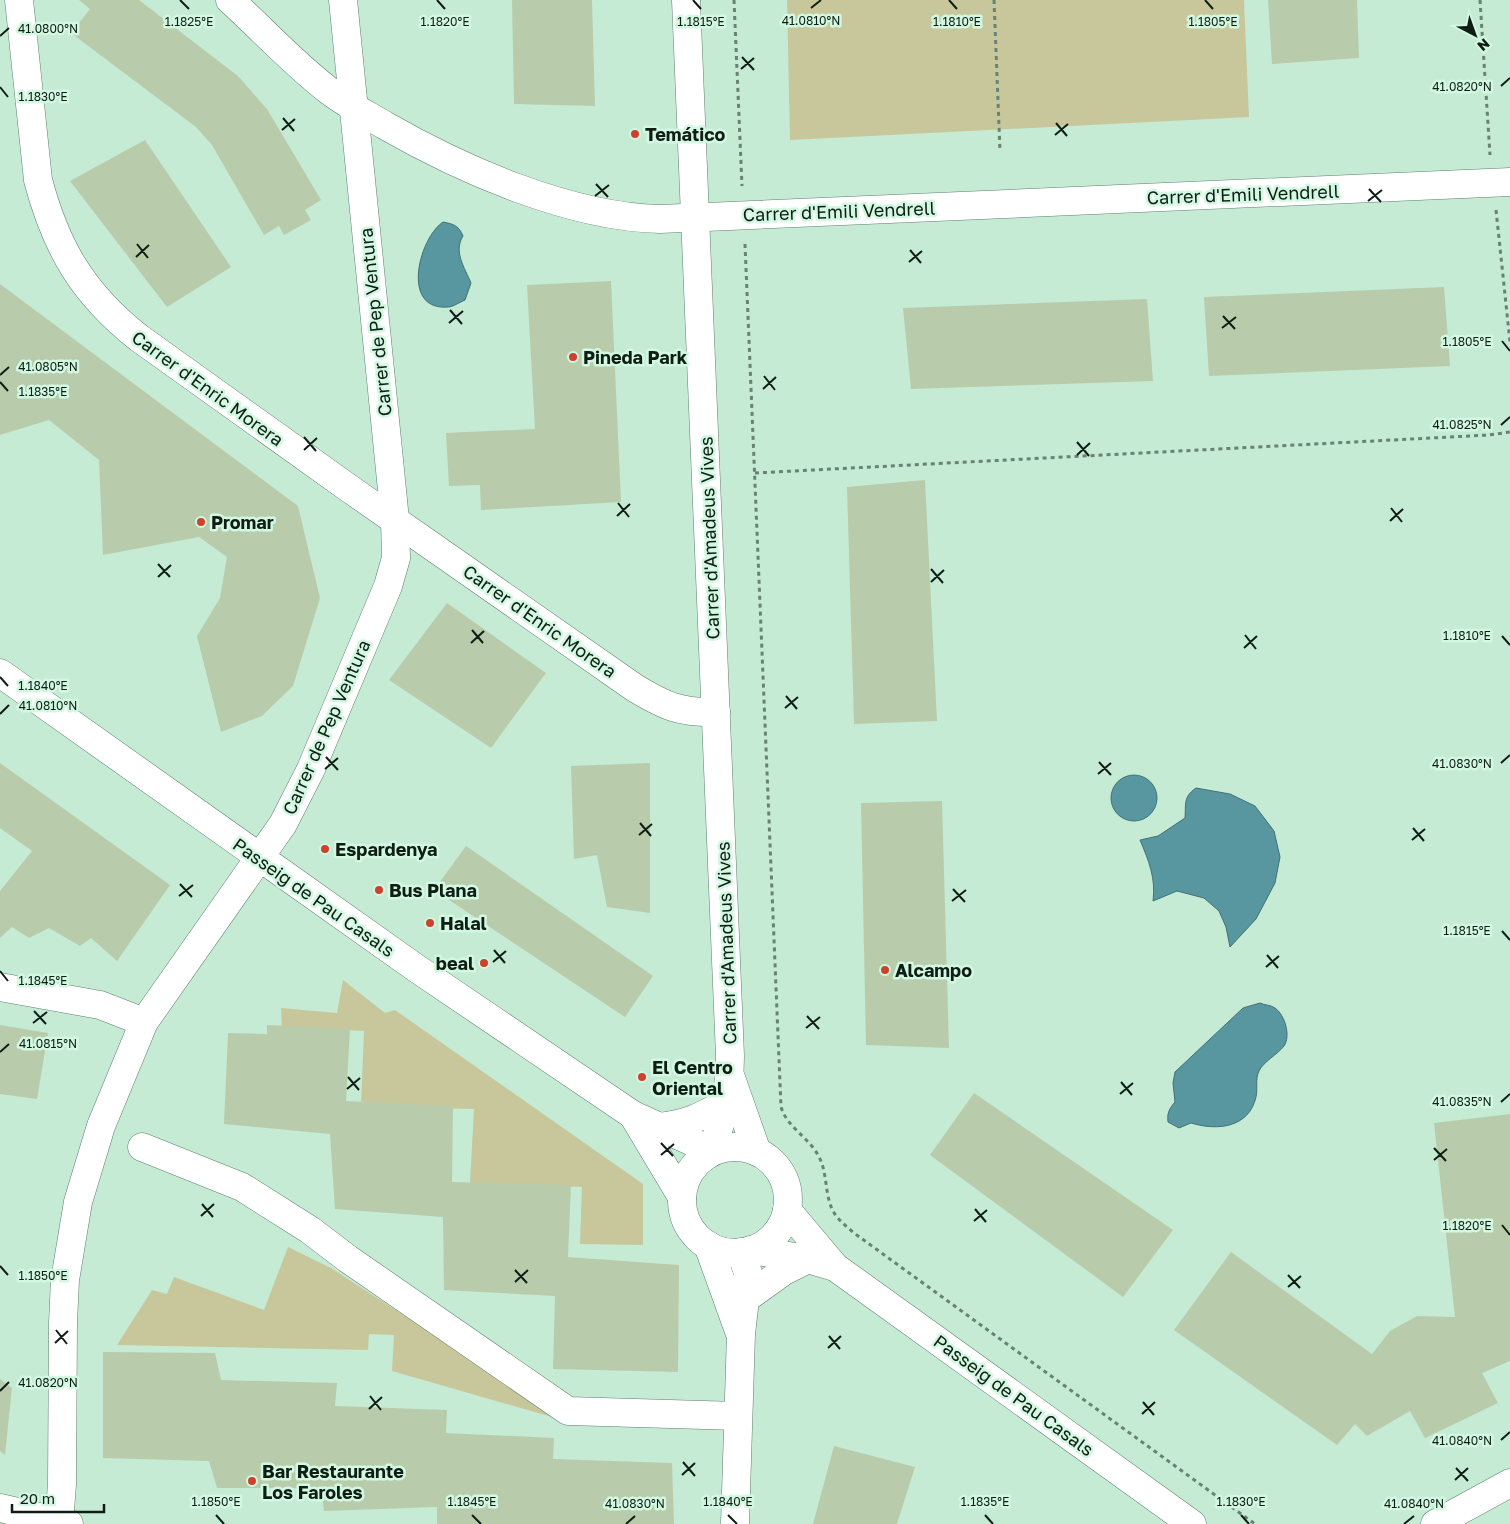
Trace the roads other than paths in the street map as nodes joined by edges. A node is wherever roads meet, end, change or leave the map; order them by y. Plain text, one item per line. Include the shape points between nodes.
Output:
1 (19, 0) edge
2 (230, 0) edge
3 (343, 0) edge
4 (686, 0) edge
5 (353, 107) junction
6 (1510, 182) edge
7 (696, 217) junction
8 (395, 520) junction
9 (0, 673) edge
10 (716, 712) junction
11 (259, 858) junction
12 (0, 988) edge
13 (144, 1022) junction
14 (728, 1090) junction
15 (633, 1115) junction
16 (660, 1127) junction
17 (142, 1147) dead end
18 (757, 1152) junction
19 (710, 1153) junction
20 (682, 1197) junction
21 (787, 1210) junction
22 (708, 1245) junction
23 (746, 1251) junction
24 (808, 1259) junction
25 (835, 1267) junction
26 (745, 1299) junction
27 (741, 1334) junction
28 (738, 1416) junction
29 (1510, 1483) edge
30 (0, 1508) edge
31 (63, 1523) edge
32 (735, 1524) edge
33 (1192, 1524) edge
34 (1435, 1524) edge

1 - 8 street, Carrer d'Enric Morera via 38,180 55,234 79,276 110,314 138,338
2 - 5 street, Carrer d'Emili Vendrell via 305,71
3 - 5 street, Carrer de Pep Ventura
4 - 7 street, Carrer d'Amadeus Vives
5 - 7 street, Carrer d'Emili Vendrell via 452,161 538,194 626,216 660,219
5 - 8 street, Carrer de Pep Ventura
6 - 7 street, Carrer d'Emili Vendrell
7 - 10 street, Carrer d'Amadeus Vives
8 - 10 street, Carrer d'Enric Morera via 635,688 680,710
8 - 11 street, Carrer de Pep Ventura via 396,558 388,586 307,777 283,824
9 - 11 street, Passeig de Pau Casals
10 - 14 street, Carrer d'Amadeus Vives
11 - 13 street, Carrer de Pep Ventura
11 - 15 street, Passeig de Pau Casals
12 - 13 street via 100,1005
13 - 31 street, Carrer de Pep Ventura via 101,1126 78,1202 70,1242 63,1323
14 - 16 street via 695,1120
14 - 18 street, Carrer d'Amadeus Vives
14 - 19 street, Carrer d'Amadeus Vives
15 - 16 street, Passeig de Pau Casals
15 - 20 street, Passeig de Pau Casals
16 - 19 street, Passeig de Pau Casals
17 - 28 street via 242,1187 310,1230 568,1411
18 - 19 street via 727,1147
18 - 21 street via 772,1161 782,1175 788,1192
19 - 20 street via 694,1166
20 - 22 street via 688,1225
21 - 23 street via 774,1235
21 - 25 street, Passeig de Pau Casals
22 - 23 street via 724,1251
22 - 27 street
23 - 24 street, Passeig de Pau Casals
23 - 26 street
24 - 25 street, Passeig de Pau Casals
24 - 26 street via 784,1271
25 - 33 street, Passeig de Pau Casals
26 - 27 street
27 - 28 street
28 - 32 street
29 - 34 street
30 - 31 street

